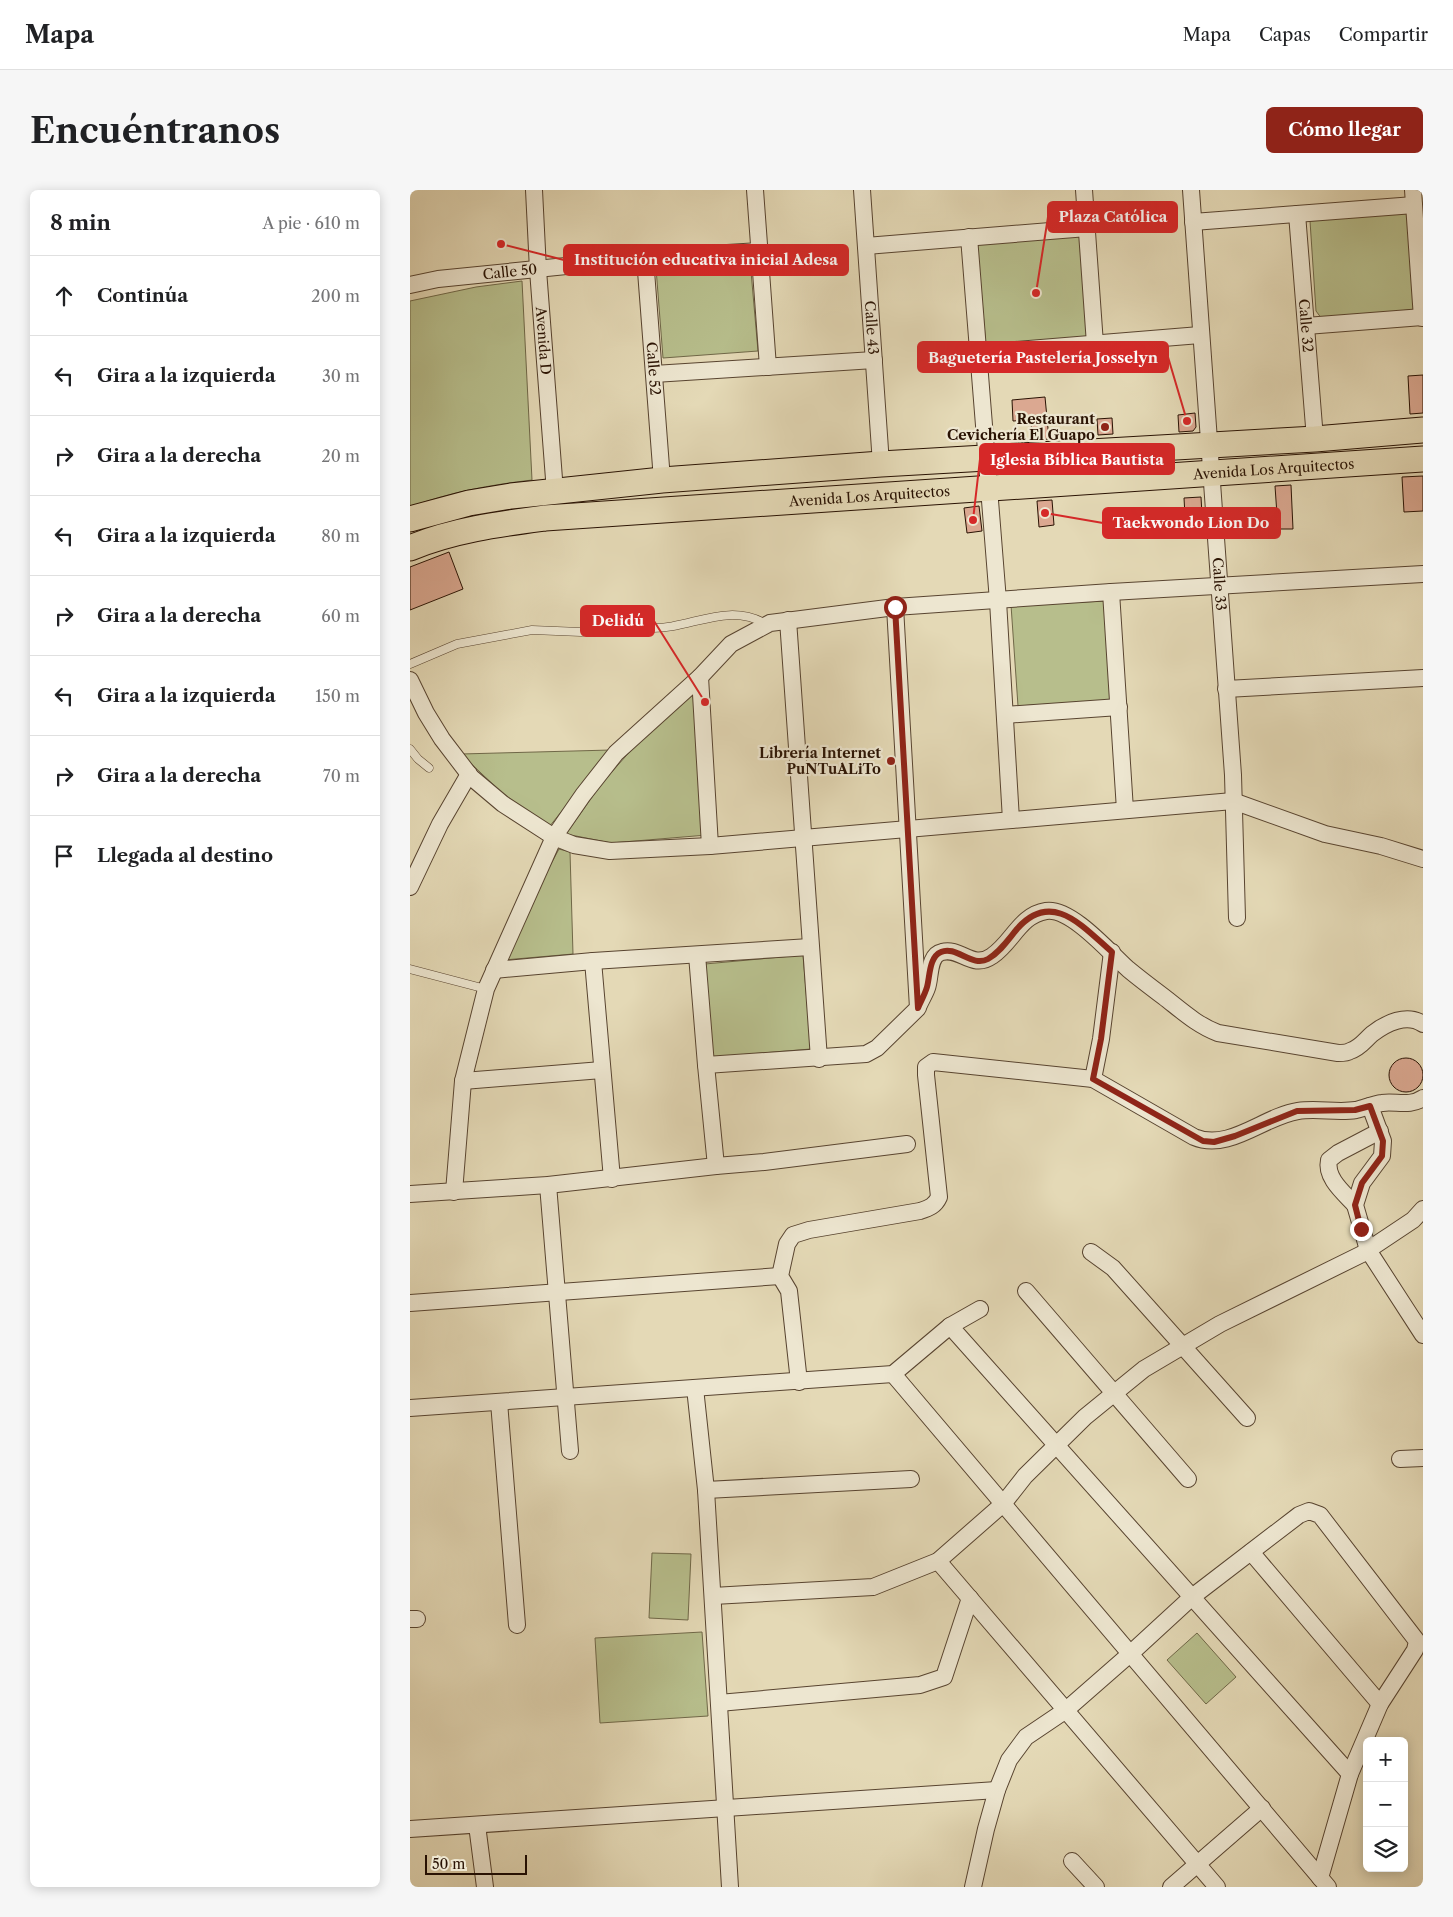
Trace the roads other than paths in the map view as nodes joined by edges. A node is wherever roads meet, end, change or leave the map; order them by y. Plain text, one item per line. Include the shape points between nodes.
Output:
1 (534, 190) edge
2 (756, 190) edge
3 (862, 190) edge
4 (1084, 190) edge
5 (1191, 190) edge
6 (1413, 198) edge
7 (1297, 214) junction
8 (1193, 222) junction
9 (1087, 228) junction
10 (969, 237) junction
11 (866, 246) junction
12 (760, 251) junction
13 (645, 258) junction
14 (538, 270) junction
15 (410, 285) edge
16 (1422, 318) edge
17 (1306, 326) junction
18 (1200, 335) junction
19 (1095, 344) junction
20 (979, 353) junction
21 (874, 360) junction
22 (768, 367) junction
23 (654, 374) junction
24 (1423, 430) edge
25 (1315, 438) junction
26 (1208, 445) junction
27 (987, 458) junction
28 (1423, 459) edge
29 (882, 464) junction
30 (1211, 473) junction
31 (662, 480) junction
32 (988, 488) junction
33 (555, 492) junction
34 (410, 519) edge
35 (410, 548) edge
36 (1423, 574) edge
37 (1219, 585) junction
38 (1111, 592) junction
39 (998, 601) junction
40 (895, 607) junction
41 (788, 620) junction
42 (767, 625) junction
43 (410, 664) edge
44 (700, 677) junction
45 (1423, 678) edge
46 (410, 680) edge
47 (1226, 689) junction
48 (1118, 707) junction
49 (1005, 715) junction
50 (410, 749) edge
51 (429, 768) dead end
52 (469, 774) junction
53 (1233, 801) junction
54 (1125, 810) junction
55 (1011, 820) junction
56 (907, 828) junction
57 (554, 837) junction
58 (803, 837) junction
59 (710, 846) junction
60 (1423, 859) edge
61 (410, 887) edge
62 (1237, 918) dead end
63 (810, 947) junction
64 (1112, 952) junction
65 (697, 955) junction
66 (593, 961) junction
67 (410, 969) edge
68 (494, 970) junction
69 (486, 989) junction
70 (918, 1008) junction
71 (1423, 1024) edge
72 (819, 1059) junction
73 (706, 1065) junction
74 (602, 1070) junction
75 (1093, 1079) junction
76 (463, 1081) junction
77 (1423, 1098) edge
78 (1370, 1106) junction
79 (1380, 1131) junction
80 (907, 1144) dead end
81 (716, 1166) junction
82 (612, 1179) junction
83 (548, 1186) junction
84 (454, 1192) junction
85 (410, 1194) edge
86 (1355, 1205) junction
87 (1423, 1209) edge
88 (1368, 1250) junction
89 (1091, 1252) dead end
90 (780, 1276) junction
91 (1026, 1291) dead end
92 (558, 1292) junction
93 (410, 1303) edge
94 (980, 1309) dead end
95 (950, 1326) junction
96 (1423, 1335) edge
97 (1183, 1346) junction
98 (893, 1374) junction
99 (799, 1382) junction
100 (695, 1388) junction
101 (1114, 1393) junction
102 (566, 1397) junction
103 (499, 1402) junction
104 (410, 1408) edge
105 (1247, 1418) dead end
106 (1056, 1445) junction
107 (570, 1451) dead end
108 (1423, 1458) edge
109 (1400, 1459) dead end
110 (1188, 1478) dead end
111 (911, 1479) dead end
112 (706, 1490) junction
113 (1003, 1504) junction
114 (1251, 1552) junction
115 (938, 1561) junction
116 (713, 1596) junction
117 (1192, 1597) junction
118 (970, 1598) junction
119 (517, 1625) dead end
120 (1130, 1654) junction
121 (719, 1704) junction
122 (1380, 1704) junction
123 (1066, 1710) junction
124 (1350, 1774) junction
125 (997, 1790) junction
126 (725, 1808) junction
127 (1262, 1808) junction
128 (477, 1825) junction
129 (410, 1829) edge
130 (1072, 1861) dead end
131 (1198, 1864) junction
132 (1324, 1882) edge
133 (485, 1887) edge
134 (730, 1887) edge
135 (973, 1887) edge
136 (1096, 1887) edge
137 (1171, 1887) edge
138 (1217, 1887) edge

1 - 14 street, Avenida D
2 - 12 street
3 - 11 street, Calle 43
4 - 9 street
5 - 8 street, Calle 33
6 - 7 street
6 - 16 street
7 - 8 street
7 - 17 street, Calle 32
8 - 18 street, Calle 33
9 - 10 street
9 - 19 street
10 - 11 street
10 - 20 street
11 - 21 street, Calle 43
12 - 13 street, Calle 50
12 - 22 street
13 - 14 street, Calle 50
13 - 23 street, Calle 52
14 - 15 street, Calle 50 via 438,279
14 - 33 street, Avenida D
16 - 17 street
17 - 25 street, Calle 32
18 - 19 street
18 - 26 street, Calle 33
19 - 20 street
20 - 27 street
21 - 22 street
21 - 29 street, Calle 43
22 - 23 street
23 - 31 street, Calle 52
24 - 25 main road, Avenida Los Arquitectos
25 - 26 main road, Avenida Los Arquitectos
26 - 27 main road, Avenida Los Arquitectos
26 - 30 street, Calle 33
27 - 29 main road, Avenida Los Arquitectos
27 - 32 street
28 - 30 main road, Avenida Los Arquitectos
29 - 31 main road, Avenida Los Arquitectos
30 - 32 main road, Avenida Los Arquitectos
30 - 37 street, Calle 33
31 - 33 main road, Avenida Los Arquitectos
32 - 35 main road, Avenida Los Arquitectos via 545,518 491,525
32 - 39 street
33 - 34 main road, Avenida Los Arquitectos via 469,503
36 - 37 street
37 - 38 street
37 - 47 street, Calle 33
38 - 39 street
38 - 48 street
39 - 40 street
39 - 49 street
40 - 41 street
40 - 56 street
41 - 42 street
41 - 58 street
42 - 43 lane via 735,614 639,632 532,630 457,644
42 - 44 street via 732,644
44 - 57 street via 616,753
44 - 59 street
45 - 47 street
46 - 52 street via 426,714
47 - 53 street, Calle 33
48 - 49 street
48 - 54 street
49 - 55 street
50 - 51 lane
52 - 57 street via 503,804
52 - 61 street via 440,824
53 - 54 street
53 - 60 street via 1325,834
53 - 62 street, Calle 33
54 - 55 street
55 - 56 street
56 - 58 street
56 - 70 street
57 - 59 street via 574,845 610,850
57 - 68 street
58 - 59 street
58 - 63 street
63 - 65 street
63 - 72 street
64 - 70 street via 1064,914 1048,910 1031,916 986,961 941,952 934,958
64 - 71 street via 1127,968 1195,1022 1218,1033 1338,1053 1351,1051 1372,1034 1401,1019
64 - 75 street
65 - 66 street
65 - 73 street
66 - 68 street
66 - 74 street
67 - 69 lane
68 - 69 street
69 - 76 street
70 - 72 street via 877,1048 866,1054
72 - 73 street
73 - 81 street
74 - 76 street
74 - 82 street
75 - 78 street via 1203,1141 1214,1142 1235,1136 1297,1111 1355,1110
75 - 90 street via 933,1062 926,1067 926,1075 936,1203 920,1211 793,1235 787,1244
76 - 84 street
77 - 78 street via 1404,1104 1383,1102
78 - 79 street
79 - 86 street via 1382,1156 1362,1183
79 - 86 street via 1329,1160 1328,1167 1337,1186
80 - 81 street
81 - 82 street
82 - 83 street
83 - 84 street
83 - 92 street
84 - 85 street
86 - 88 street
87 - 88 street via 1413,1220
88 - 96 street
88 - 97 street
89 - 97 street via 1113,1268
90 - 92 street
90 - 99 street via 789,1291
91 - 101 street
92 - 93 street
92 - 102 street
94 - 95 street
95 - 98 street
95 - 106 street
97 - 101 street via 1144,1369
97 - 105 street
98 - 99 street
98 - 113 street
99 - 100 street
100 - 102 street
100 - 112 street
101 - 106 street
101 - 110 street
102 - 103 street
102 - 107 street
103 - 104 street
103 - 119 street
106 - 113 street
106 - 117 street
108 - 109 street
111 - 112 street
112 - 116 street
113 - 115 street
113 - 120 street
114 - 117 street
114 - 122 street
114 - 122 street via 1299,1515 1309,1511 1320,1515 1417,1641
115 - 116 street via 873,1586
115 - 118 street
116 - 121 street
117 - 120 street
117 - 124 street
118 - 121 street via 944,1678 920,1685
118 - 123 street
120 - 123 street
120 - 127 street
121 - 126 street
122 - 124 street
123 - 125 street via 1026,1737 1009,1760
123 - 131 street
124 - 132 street
125 - 126 street
125 - 135 street
126 - 128 street
126 - 134 street
127 - 131 street
127 - 132 street
128 - 129 street
128 - 133 street
130 - 136 street
131 - 137 street
131 - 138 street

